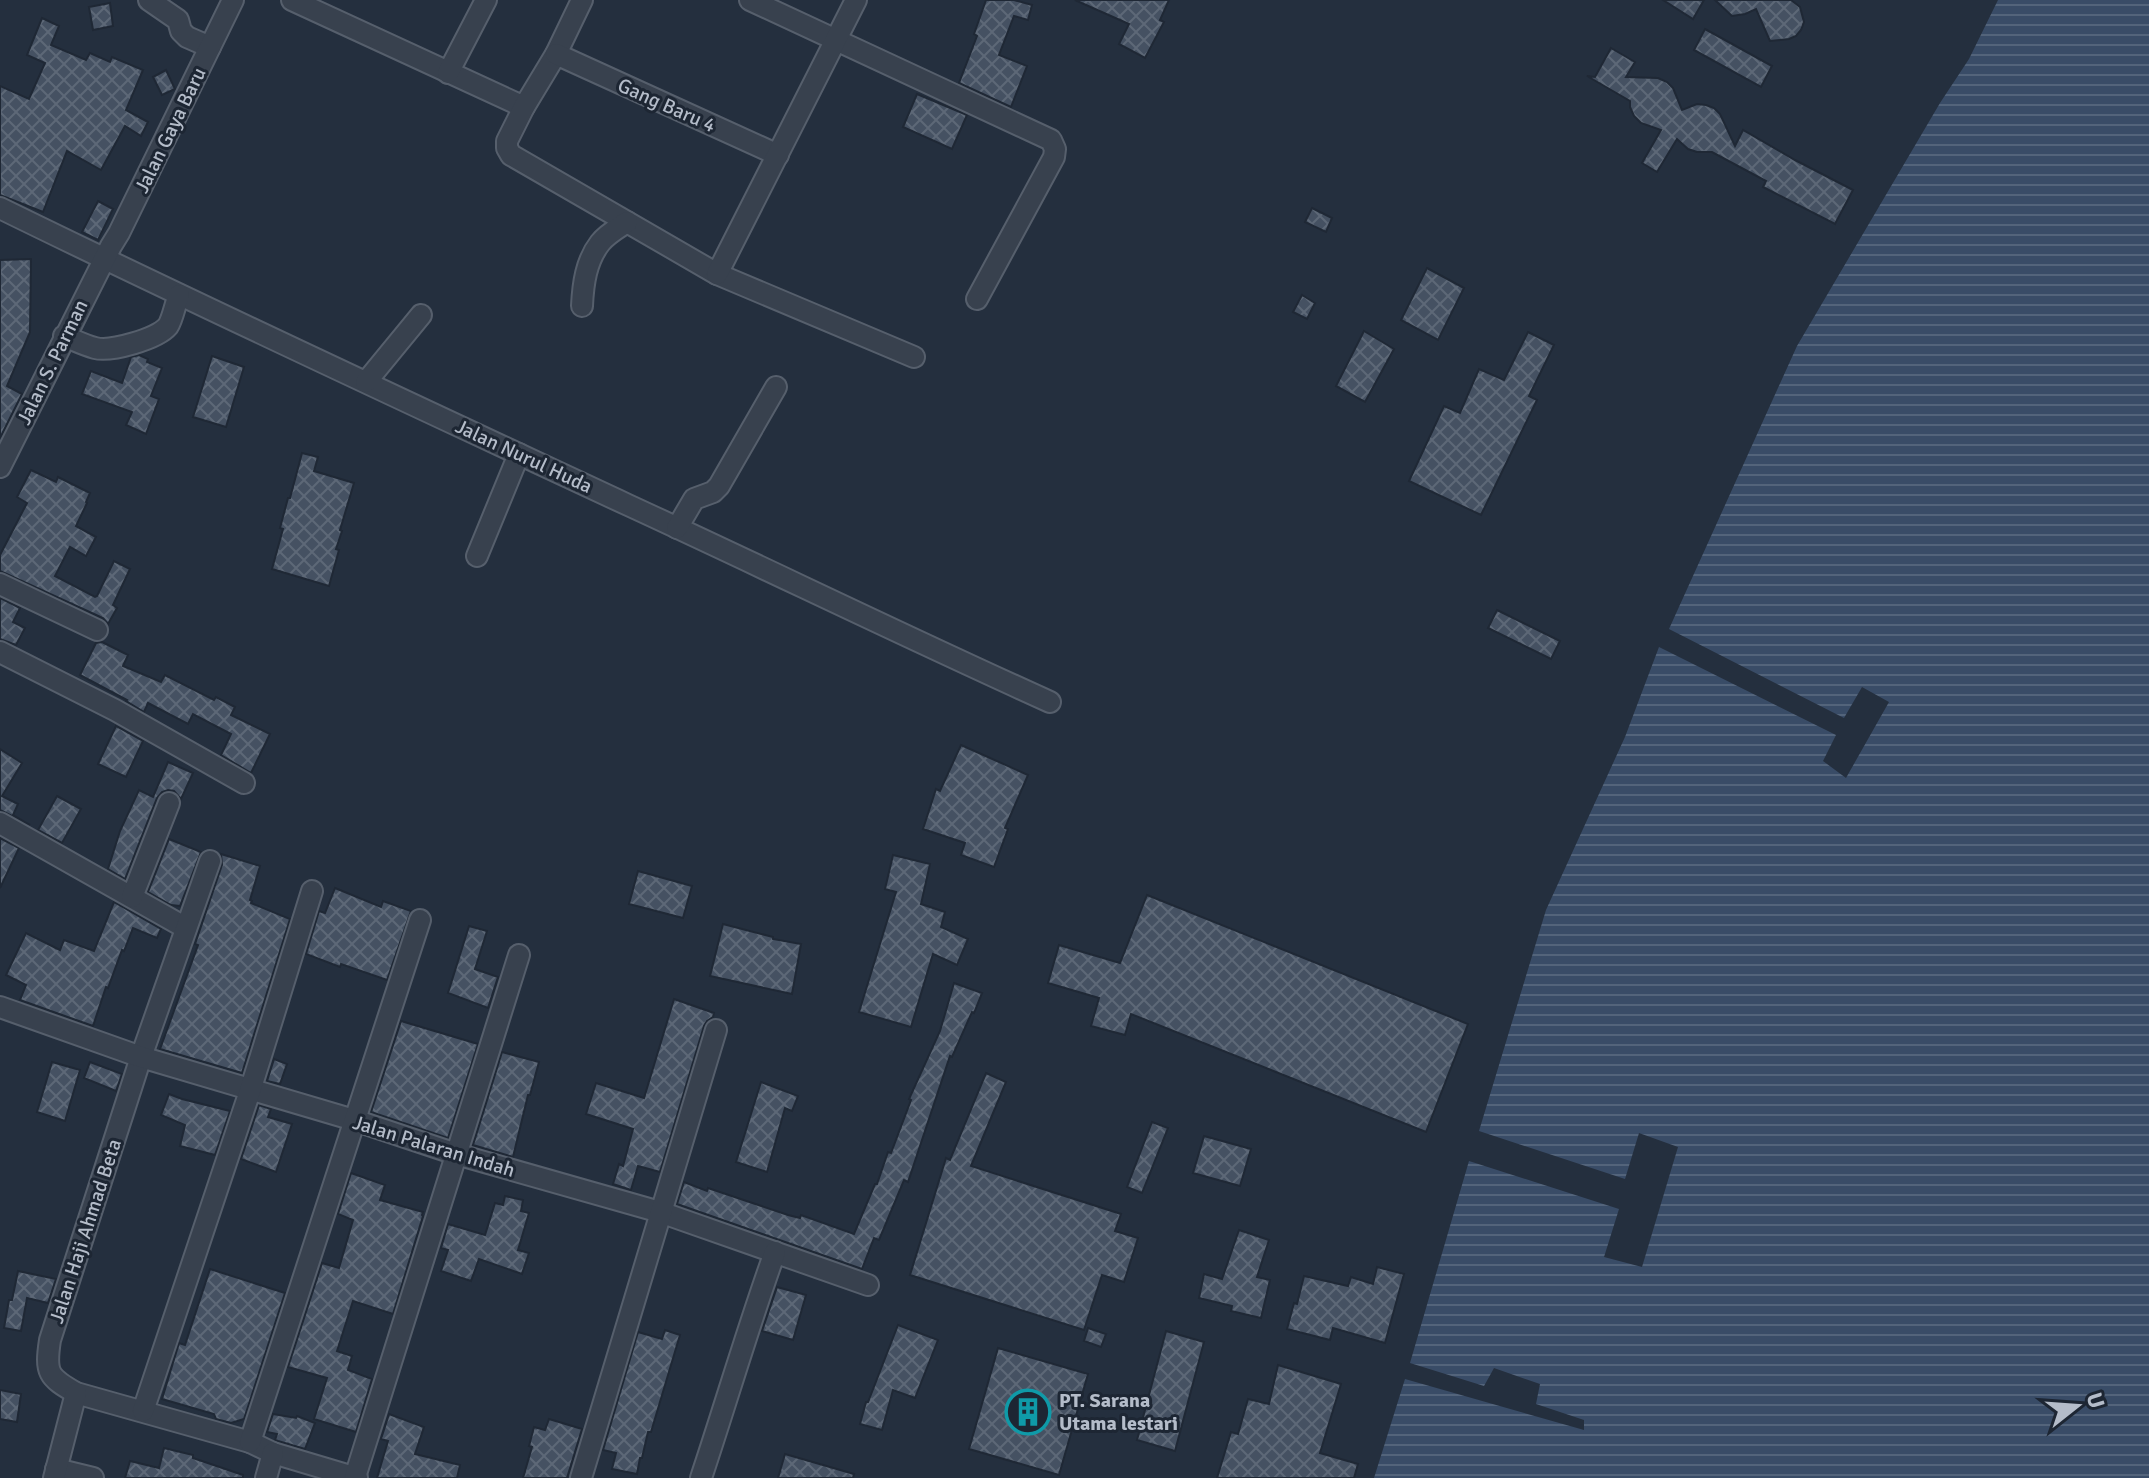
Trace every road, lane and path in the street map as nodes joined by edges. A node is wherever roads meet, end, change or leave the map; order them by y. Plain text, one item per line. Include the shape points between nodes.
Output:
1 (149, 0) edge
2 (233, 0) edge
3 (292, 0) edge
4 (486, 0) edge
5 (582, 0) edge
6 (750, 0) edge
7 (856, 0) edge
8 (835, 40) junction
9 (210, 47) junction
10 (556, 54) junction
11 (448, 73) junction
12 (524, 107) junction
13 (778, 155) junction
14 (0, 208) edge
15 (627, 222) junction
16 (111, 246) junction
17 (717, 274) junction
18 (179, 295) junction
19 (977, 299) dead end
20 (582, 306) dead end
21 (421, 315) dead end
22 (64, 336) junction
23 (914, 357) dead end
24 (366, 382) junction
25 (776, 387) dead end
26 (519, 454) junction
27 (0, 467) edge
28 (677, 528) junction
29 (477, 556) dead end
30 (0, 584) edge
31 (97, 630) dead end
32 (0, 652) edge
33 (1050, 702) dead end
34 (244, 783) dead end
35 (169, 803) dead end
36 (0, 823) edge
37 (210, 861) dead end
38 (312, 891) dead end
39 (132, 897) junction
40 (420, 920) dead end
41 (186, 928) junction
42 (519, 955) dead end
43 (0, 1007) edge
44 (716, 1030) dead end
45 (141, 1057) junction
46 (250, 1091) junction
47 (354, 1120) junction
48 (456, 1154) junction
49 (660, 1212) junction
50 (775, 1252) junction
51 (868, 1285) dead end
52 (76, 1393) junction
53 (143, 1411) junction
54 (250, 1442) junction
55 (273, 1453) junction
56 (55, 1474) edge
57 (93, 1478) edge
58 (266, 1478) edge
59 (356, 1478) edge
60 (581, 1478) edge
61 (701, 1478) edge

1 - 9 street via 178,20 187,37
2 - 9 street, Jalan Gaya Baru
3 - 11 street
4 - 11 street
5 - 10 street
6 - 8 street
7 - 8 street
8 - 13 street
8 - 19 street via 1051,140 1054,157
9 - 16 street, Jalan Gaya Baru
10 - 12 street
10 - 13 street, Gang Baru 4
11 - 12 street
12 - 15 street via 507,141 511,155
13 - 17 street
14 - 16 street, Jalan Nurul Huda
15 - 17 street
15 - 20 street via 601,242 585,274
16 - 18 street, Jalan Nurul Huda
16 - 22 street, Jalan S. Parman
17 - 23 street
18 - 22 street via 168,325 154,335 97,349
18 - 24 street, Jalan Nurul Huda
21 - 24 street
22 - 27 street, Jalan S. Parman
24 - 26 street, Jalan Nurul Huda
25 - 28 street via 719,486 694,499
26 - 28 street, Jalan Nurul Huda
26 - 29 street
28 - 33 street, Jalan Nurul Huda
30 - 31 street
32 - 34 street
35 - 39 street
36 - 39 street
37 - 41 street, Jalan Haji Ahmad Beta
38 - 46 street
39 - 41 street
40 - 47 street
41 - 45 street, Jalan Haji Ahmad Beta
42 - 48 street
43 - 45 street, Jalan Palaran Indah
44 - 49 street
45 - 46 street, Jalan Palaran Indah
45 - 52 street, Jalan Haji Ahmad Beta via 50,1340 46,1363 55,1381
46 - 47 street, Jalan Palaran Indah
46 - 53 street
47 - 48 street, Jalan Palaran Indah
47 - 54 street
48 - 49 street, Jalan Palaran Indah
48 - 59 street
49 - 50 street, Jalan Palaran Indah
49 - 60 street
50 - 51 street, Jalan Palaran Indah
50 - 61 street
52 - 53 street
52 - 56 street
53 - 54 street
54 - 55 street
55 - 58 street
55 - 59 street
56 - 57 street

